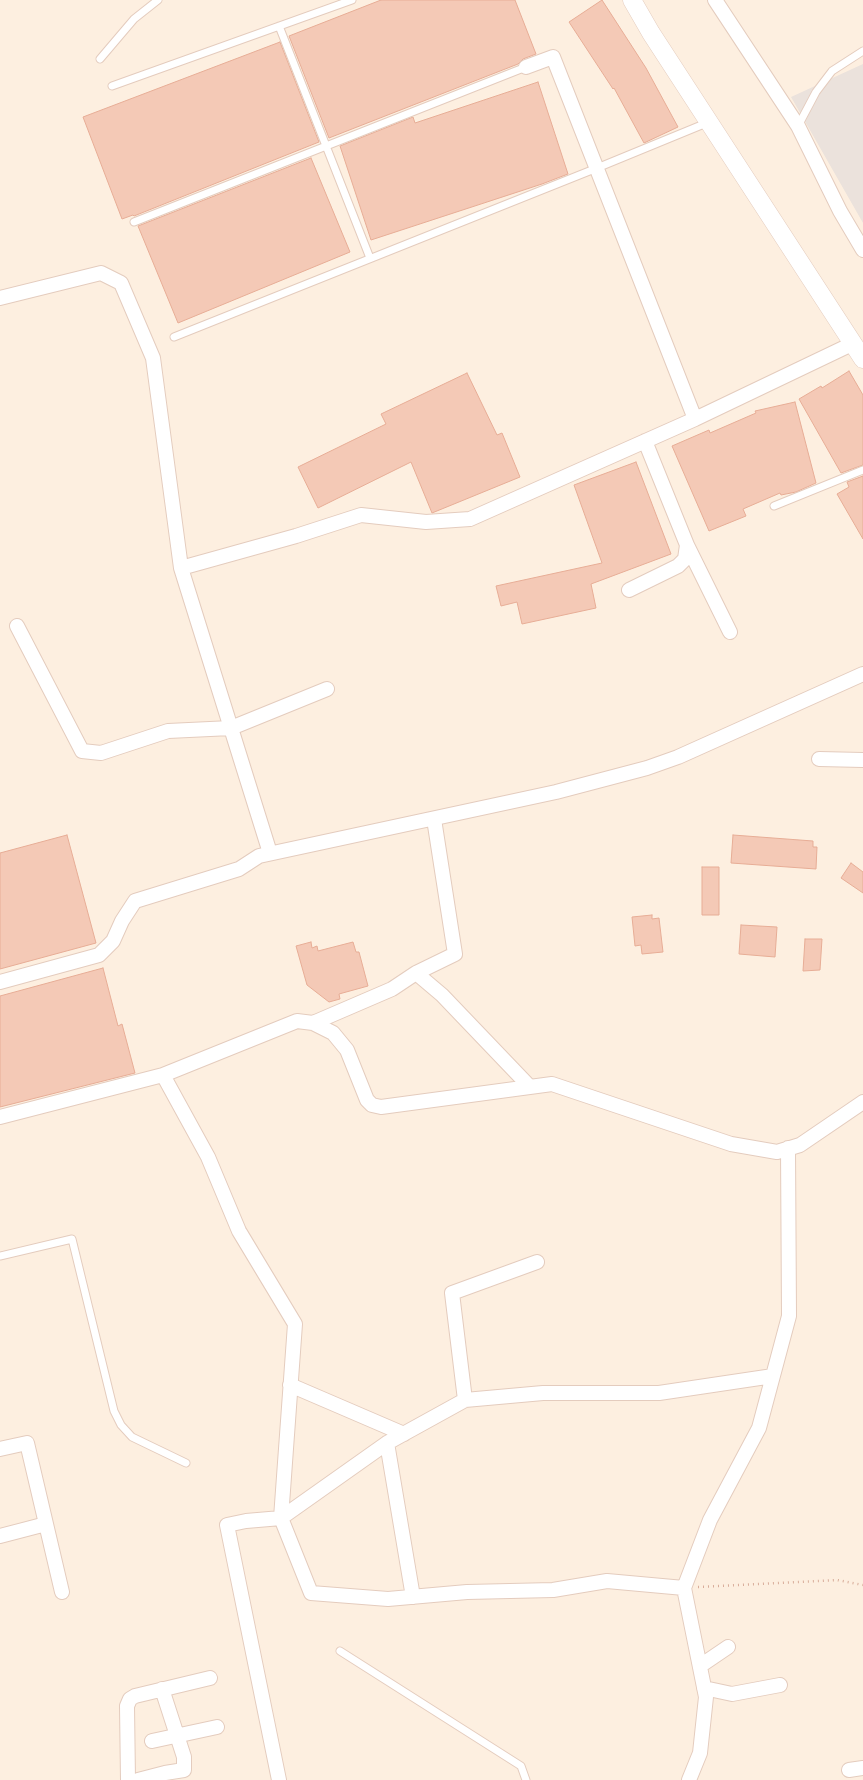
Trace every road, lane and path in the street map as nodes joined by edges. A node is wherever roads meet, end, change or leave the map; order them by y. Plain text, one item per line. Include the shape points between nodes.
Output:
1 (158, 0) edge
2 (352, 0) edge
3 (632, 0) edge
4 (715, 0) edge
5 (280, 26) junction
6 (863, 51) edge
7 (100, 59) dead end
8 (526, 67) joint
9 (112, 86) dead end
10 (710, 122) junction
11 (798, 126) junction
12 (326, 146) junction
13 (597, 168) junction
14 (134, 222) dead end
15 (863, 250) edge
16 (370, 258) junction
17 (0, 298) edge
18 (174, 337) dead end
19 (854, 343) junction
20 (863, 359) edge
21 (695, 419) junction
22 (645, 441) junction
23 (863, 470) edge
24 (774, 506) dead end
25 (687, 545) junction
26 (181, 568) junction
27 (629, 590) dead end
28 (17, 626) dead end
29 (730, 632) dead end
30 (863, 674) edge
31 (327, 689) dead end
32 (231, 728) junction
33 (819, 759) dead end
34 (863, 760) edge
35 (434, 819) junction
36 (270, 854) junction
37 (416, 973) junction
38 (0, 982) edge
39 (313, 1023) junction
40 (163, 1075) junction
41 (530, 1087) junction
42 (863, 1102) edge
43 (0, 1117) edge
44 (788, 1148) junction
45 (0, 1256) edge
46 (537, 1262) dead end
47 (773, 1376) junction
48 (290, 1385) junction
49 (465, 1400) junction
50 (404, 1434) junction
51 (387, 1443) junction
52 (0, 1449) edge
53 (186, 1463) dead end
54 (280, 1518) junction
55 (46, 1524) junction
56 (0, 1536) edge
57 (863, 1585) edge
58 (684, 1588) junction
59 (62, 1592) dead end
60 (412, 1597) junction
61 (728, 1647) dead end
62 (340, 1651) dead end
63 (700, 1666) junction
64 (210, 1678) dead end
65 (780, 1685) dead end
66 (704, 1688) junction
67 (162, 1690) junction
68 (217, 1727) dead end
69 (178, 1736) junction
70 (152, 1741) dead end
71 (863, 1768) edge
72 (849, 1770) dead end
73 (128, 1780) edge
74 (138, 1780) edge
75 (279, 1780) edge
76 (526, 1780) edge
77 (689, 1780) edge

1 - 7 lane via 134,19
2 - 5 lane
3 - 10 street
4 - 11 street
5 - 9 lane
5 - 12 lane
6 - 11 lane via 832,71 816,92
8 - 12 lane
8 - 13 street via 553,57
10 - 13 lane
10 - 19 street
11 - 15 street
12 - 14 lane
12 - 16 lane
13 - 16 lane
13 - 21 street
16 - 18 lane
17 - 26 street via 101,274 121,282 153,358
19 - 20 street
19 - 21 street
21 - 22 street
22 - 25 street
22 - 26 street via 470,519 426,522 361,515
23 - 24 lane
25 - 27 street via 685,559 678,566
25 - 29 street
26 - 32 street
28 - 32 street via 82,751 101,753 168,731
30 - 35 street via 647,768
31 - 32 street
32 - 36 street
33 - 34 street
35 - 36 street
35 - 37 street via 455,954
36 - 38 street via 259,856 239,869 135,901 113,941 99,955
37 - 39 street via 392,989
37 - 41 street via 442,995
39 - 40 street via 297,1021 284,1025
39 - 41 street via 333,1033 347,1050 372,1105 381,1107
40 - 43 street
40 - 48 street via 208,1157 239,1231 295,1324
41 - 44 street via 552,1084 731,1144 777,1152
42 - 44 street via 800,1145
44 - 47 street via 788,1316
45 - 53 lane via 72,1239 112,1406 120,1425 132,1437
46 - 49 street via 452,1293
47 - 49 street via 659,1393 543,1393
47 - 58 street via 760,1428 710,1520
48 - 50 street
48 - 54 street
49 - 50 street
50 - 51 street
51 - 54 street
51 - 60 street
52 - 55 street via 27,1443
54 - 60 street via 311,1594 388,1599
54 - 75 street via 227,1526
55 - 56 street
55 - 59 street
57 - 58 path via 837,1580
58 - 60 street via 607,1581 553,1590
58 - 63 street
61 - 63 street
62 - 76 lane via 521,1766
63 - 66 street
64 - 67 street
65 - 66 street via 732,1694
66 - 77 street via 706,1697 700,1752
67 - 69 street
67 - 73 street via 135,1696 127,1706
68 - 69 street
69 - 70 street
69 - 74 street via 184,1770
71 - 72 street

